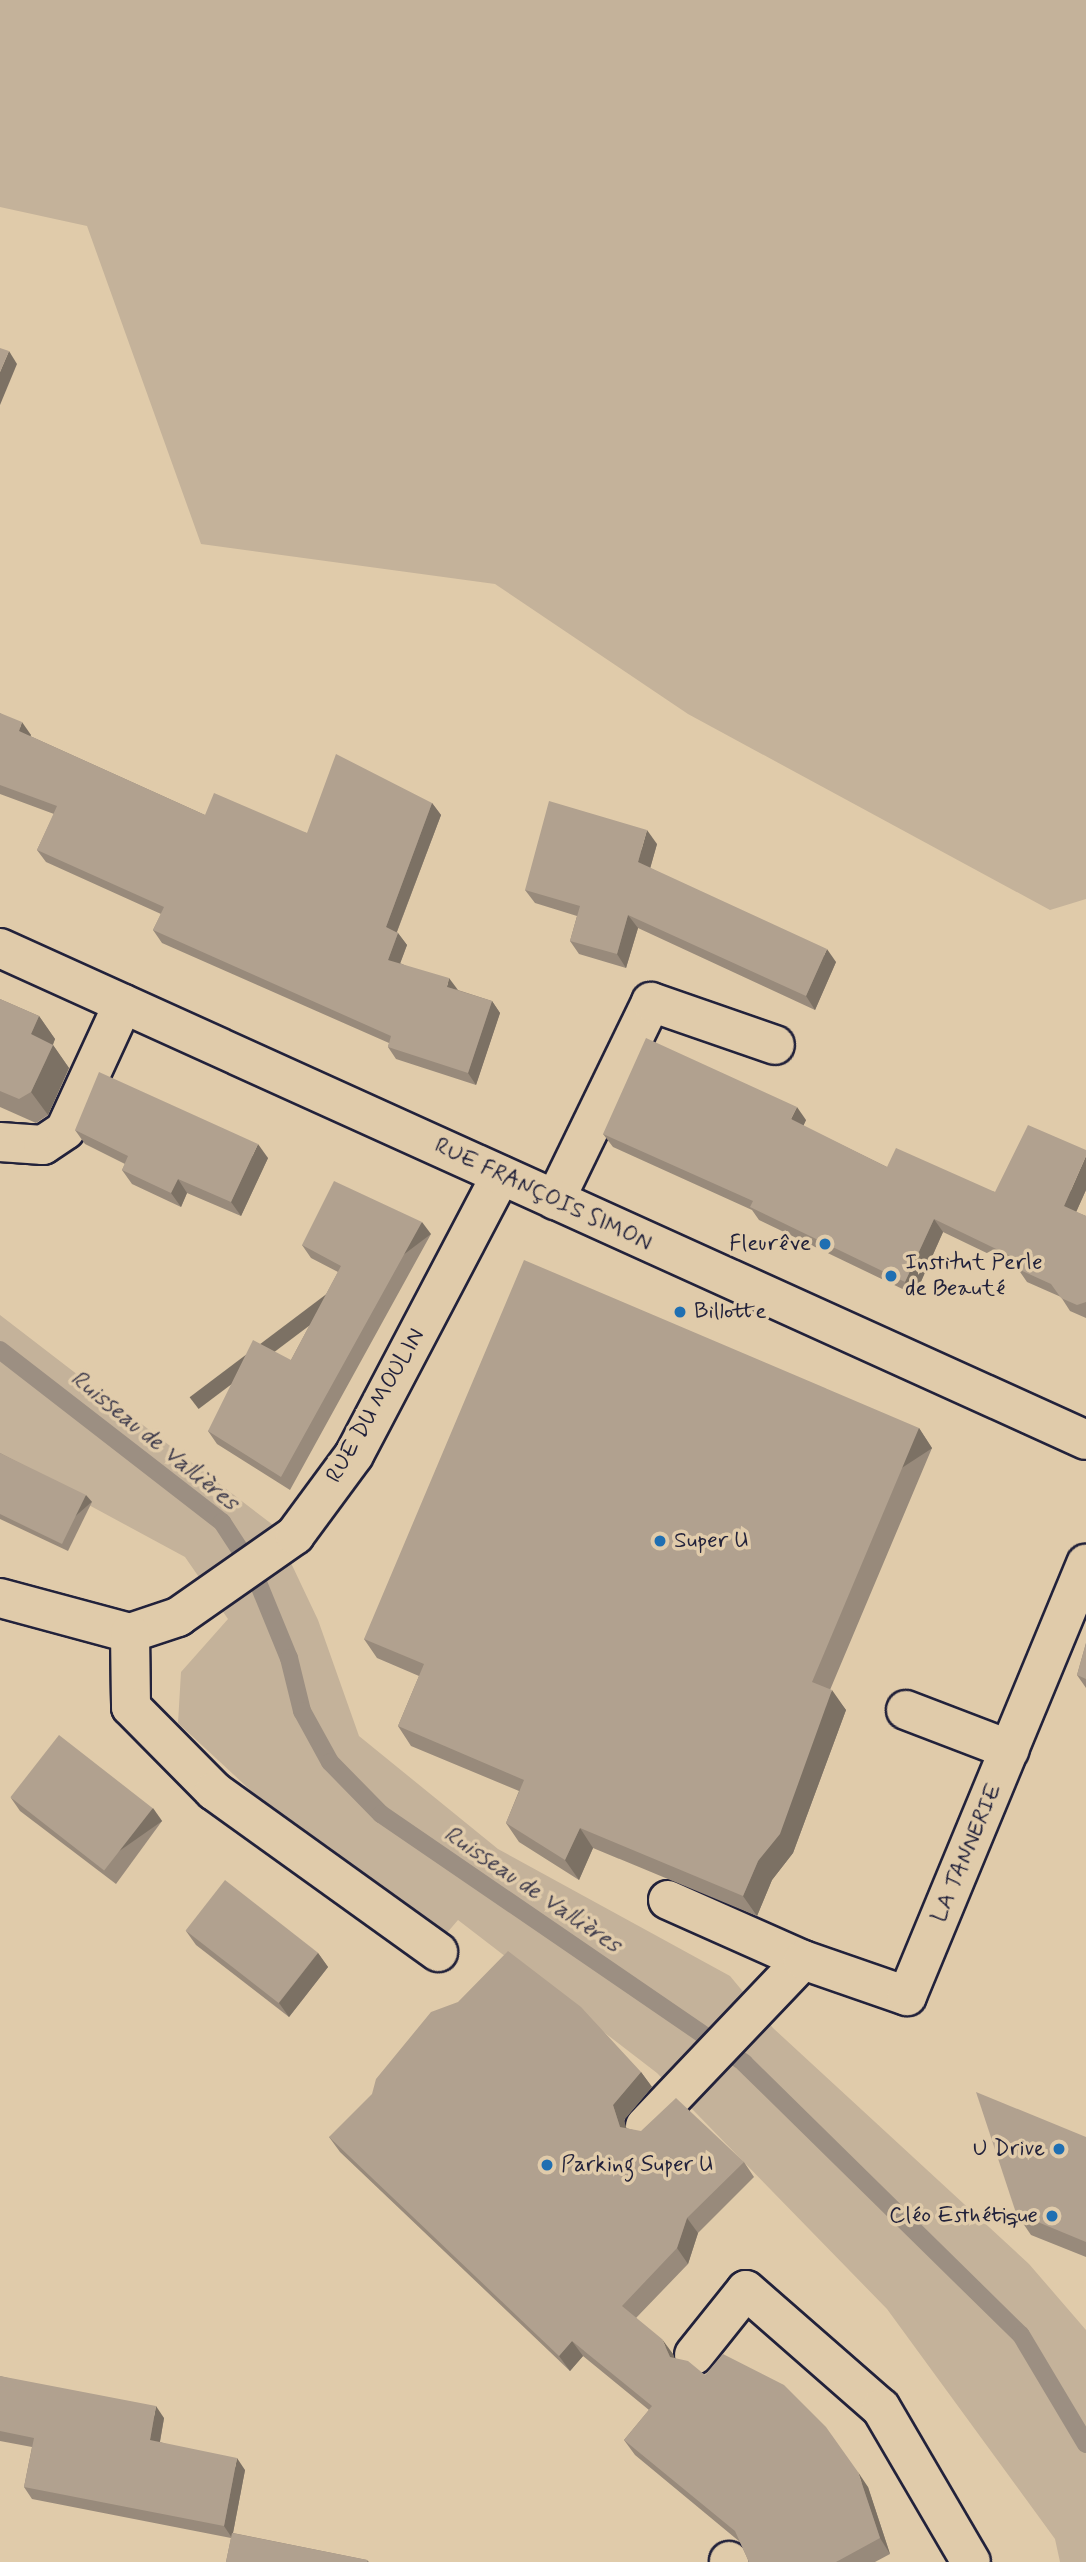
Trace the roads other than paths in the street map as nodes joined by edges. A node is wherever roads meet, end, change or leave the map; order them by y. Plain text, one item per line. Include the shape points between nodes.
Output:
1 (0, 948) edge
2 (123, 1004) junction
3 (775, 1045) dead end
4 (0, 1142) edge
5 (501, 1175) junction
6 (555, 1200) junction
7 (1086, 1440) edge
8 (1086, 1564) edge
9 (0, 1598) edge
10 (130, 1633) junction
11 (906, 1710) dead end
12 (1010, 1750) junction
13 (668, 1900) edge
14 (438, 1952) dead end
15 (803, 1960) junction
16 (657, 2113) edge
17 (694, 2355) dead end
18 (964, 2560) edge

1 - 2 main road, RUE FRANÇOIS SIMON
2 - 4 main road via 65,1130 43,1145
2 - 5 main road, RUE FRANÇOIS SIMON
3 - 6 main road via 651,1002
5 - 6 main road, RUE FRANÇOIS SIMON
5 - 10 main road, RUE DU MOULIN via 354,1455 295,1535 178,1617
6 - 7 main road, RUE FRANÇOIS SIMON
8 - 12 main road, LA TANNERIE
9 - 10 main road
10 - 14 main road via 131,1707 214,1791
11 - 12 main road
12 - 15 main road, LA TANNERIE via 907,1996
13 - 15 main road
15 - 16 main road
17 - 18 main road via 746,2290 881,2407

